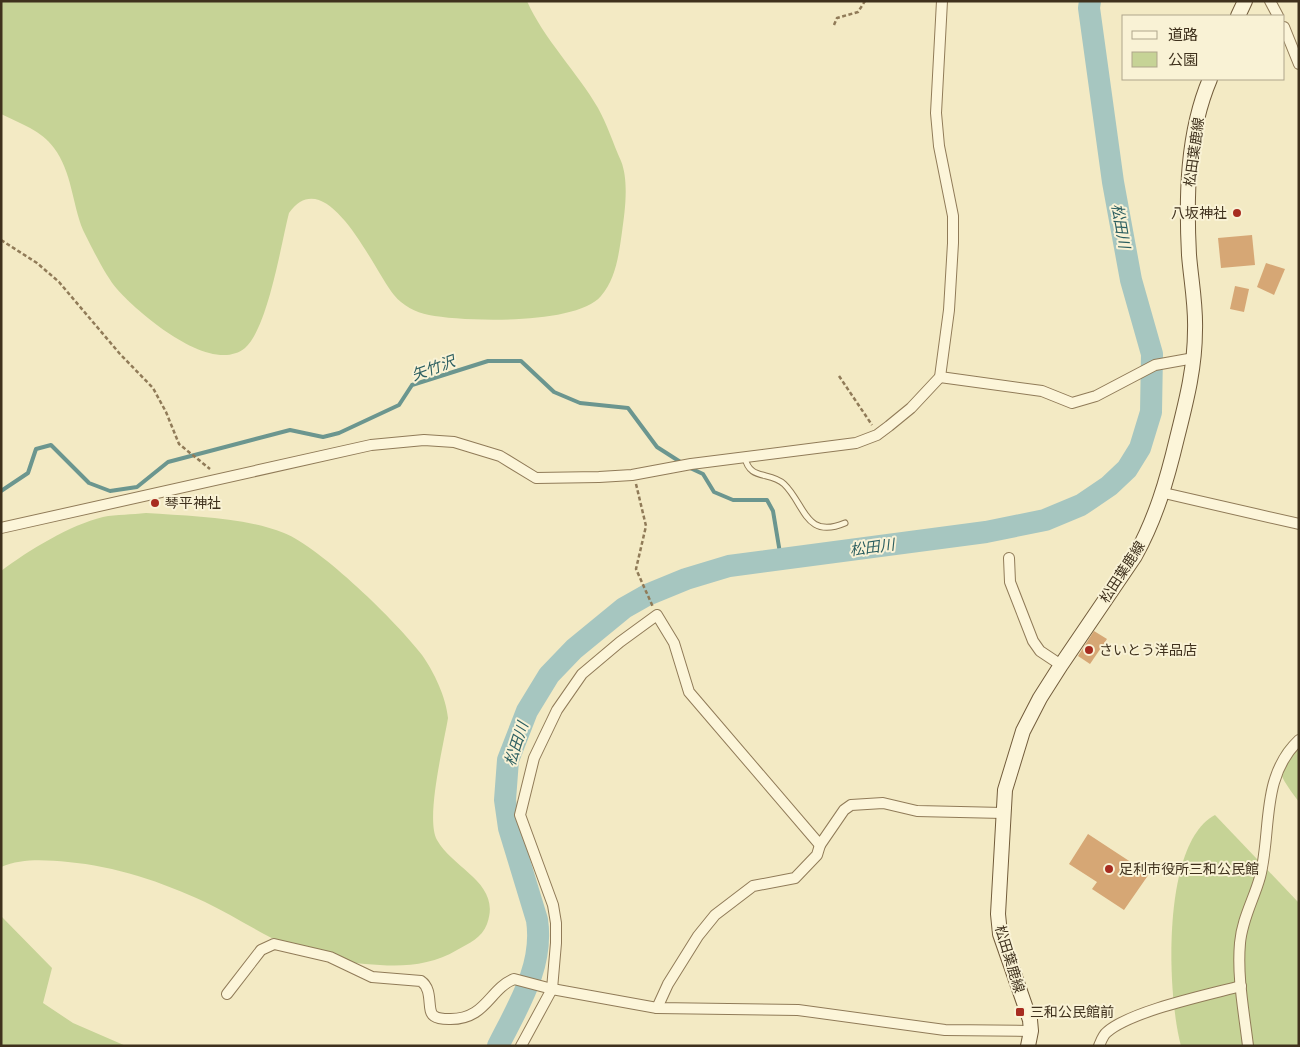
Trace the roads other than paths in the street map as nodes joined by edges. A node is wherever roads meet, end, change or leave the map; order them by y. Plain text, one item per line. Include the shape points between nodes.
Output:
1 (942, 1) edge
2 (1245, 1) edge
3 (1270, 1) edge
4 (1238, 15) edge
5 (1277, 15) edge
6 (1285, 29) edge
7 (1299, 64) edge
8 (1210, 80) edge
9 (1194, 358) junction
10 (940, 377) junction
11 (745, 457) junction
12 (1164, 493) junction
13 (845, 524) dead end
14 (1299, 524) edge
15 (1, 528) edge
16 (1009, 558) dead end
17 (1061, 665) junction
18 (1299, 740) edge
19 (1003, 813) junction
20 (820, 845) junction
21 (1241, 986) junction
22 (550, 989) junction
23 (227, 994) dead end
24 (657, 1008) junction
25 (1031, 1031) junction
26 (521, 1046) edge
27 (1028, 1046) edge
28 (1099, 1046) edge
29 (1248, 1046) edge

1 - 10 street via 936,113 953,216 953,243
2 - 4 main road
3 - 5 street
6 - 7 street
8 - 9 main road, 松田葉鹿線 via 1197,122 1189,191
9 - 10 street via 1155,365 1096,396 1072,404 1042,391
9 - 12 main road, 松田葉鹿線
10 - 11 street via 911,408 879,434 856,443
11 - 13 lane via 747,467 752,471 783,483 804,516 814,524 828,528
11 - 15 street via 632,475 536,478 500,456 472,446 424,440 370,445
12 - 14 street
12 - 17 main road, 松田葉鹿線 via 1149,532 1135,556
16 - 17 street via 1010,582 1033,641
17 - 19 main road, 松田葉鹿線 via 1023,731 1005,790
18 - 21 street via 1281,762 1271,790 1259,878 1240,942
19 - 20 street via 917,811 884,803 851,805
19 - 25 main road, 松田葉鹿線 via 999,928
20 - 22 street via 690,692 674,643 657,615 582,674 568,691 534,758 528,778 520,815 556,918
20 - 24 street via 817,855 795,878 753,886 715,915 670,979
21 - 28 street via 1122,1023 1105,1033
21 - 29 street
22 - 23 street via 512,979 489,1002 466,1017 435,1017 431,1013 429,992 421,981 372,977 330,957 274,944 261,950
22 - 24 street
22 - 26 street
24 - 25 street via 798,1010 945,1030
25 - 27 main road, 松田葉鹿線

